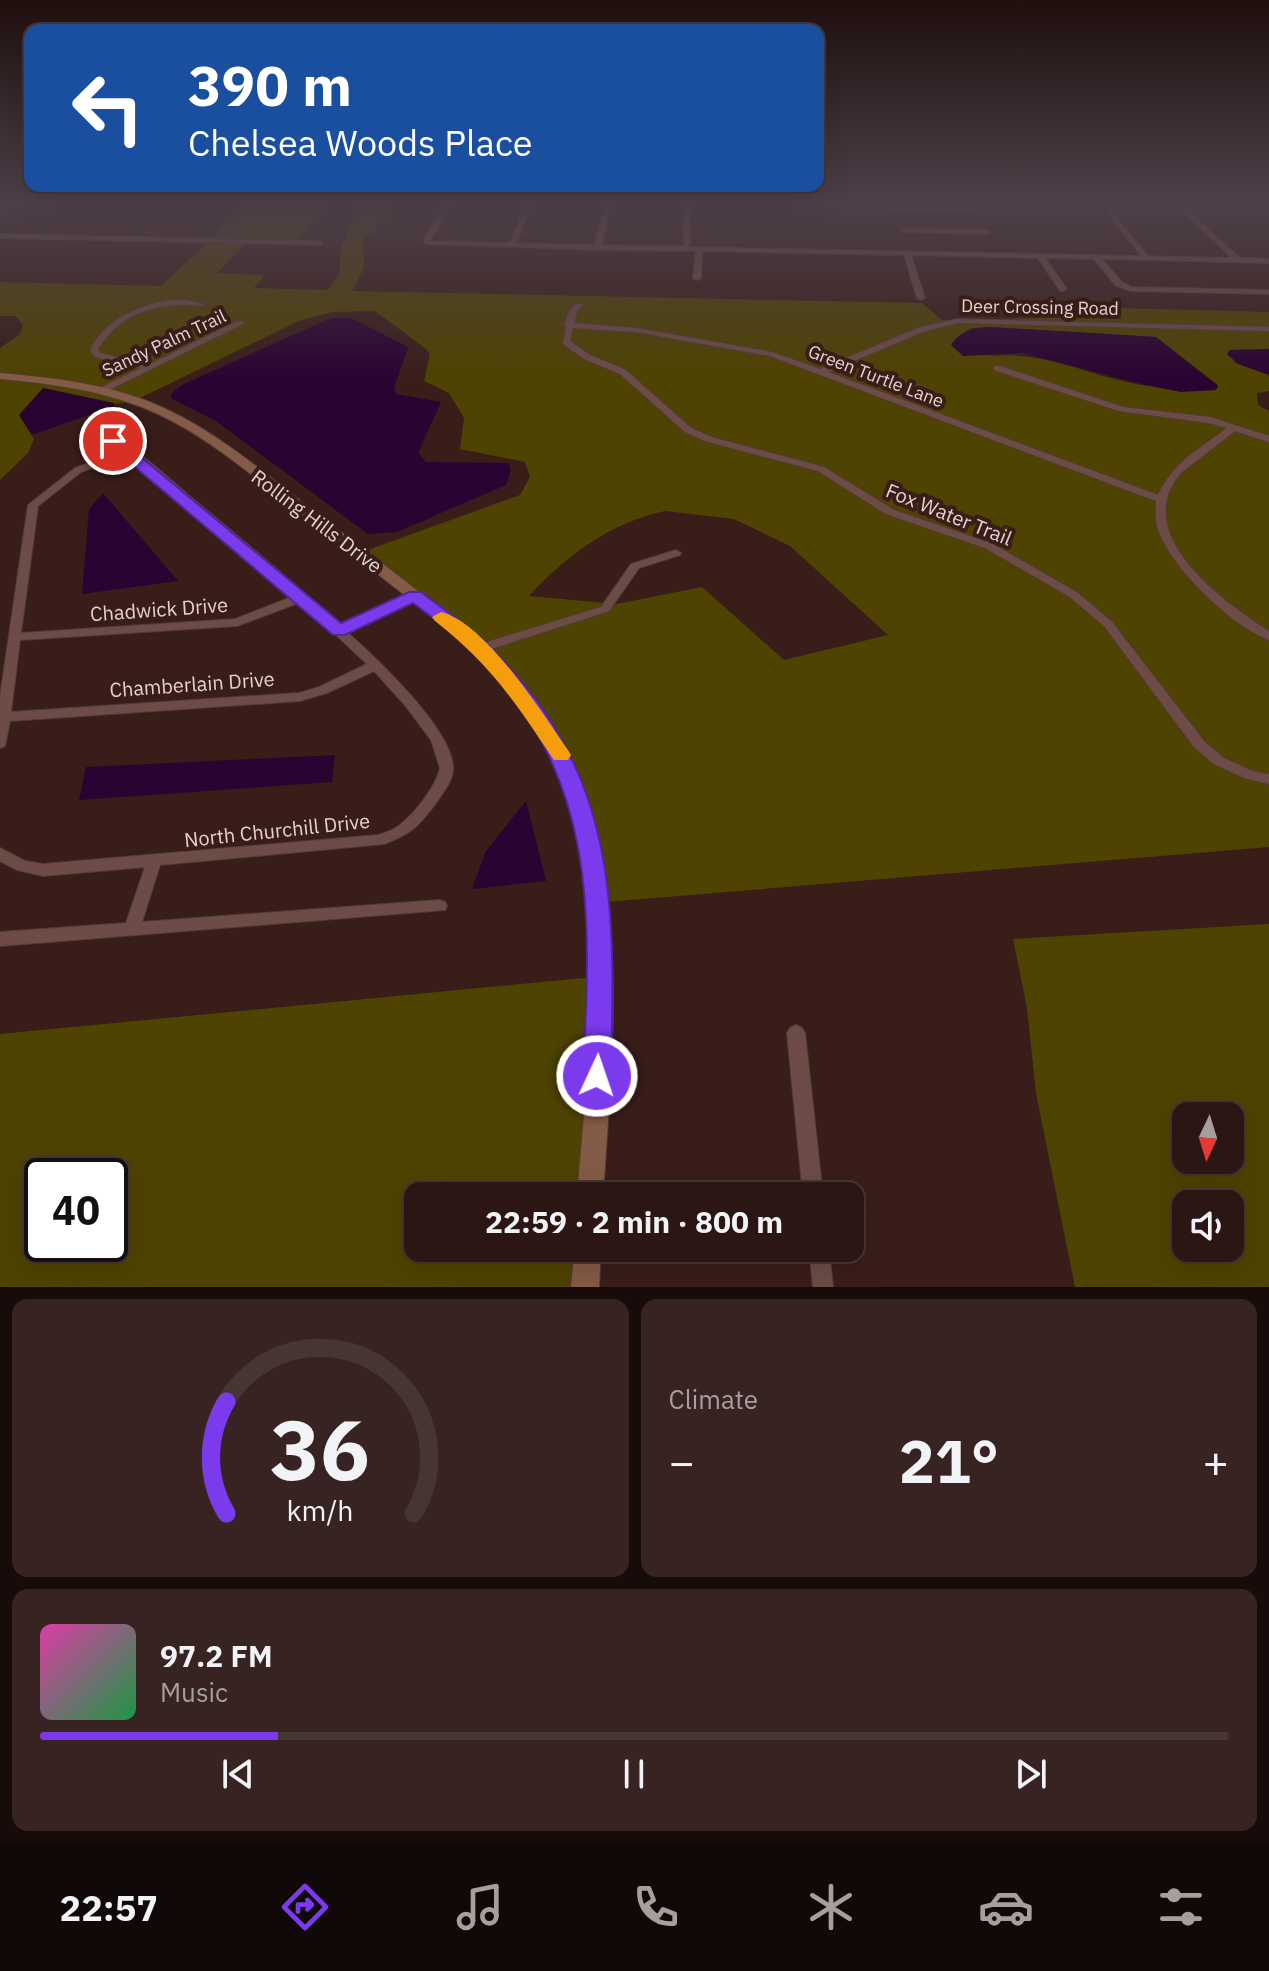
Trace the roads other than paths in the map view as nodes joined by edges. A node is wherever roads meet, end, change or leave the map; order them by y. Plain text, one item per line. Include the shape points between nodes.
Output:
1 (698, 262) edge
2 (913, 262) edge
3 (1044, 262) edge
4 (1100, 262) edge
5 (697, 278) dead end
6 (1063, 289) dead end
7 (1269, 292) edge
8 (921, 298) dead end
9 (201, 304) dead end
10 (579, 305) dead end
11 (241, 323) dead end
12 (568, 325) junction
13 (1269, 329) edge
14 (150, 368) junction
15 (997, 368) dead end
16 (821, 372) junction
17 (0, 376) edge
18 (100, 391) junction
19 (1234, 427) junction
20 (102, 439) dead end
21 (1269, 439) edge
22 (127, 452) junction
23 (1162, 500) junction
24 (676, 553) dead end
25 (415, 596) junction
26 (300, 598) junction
27 (339, 631) junction
28 (1269, 636) edge
29 (15, 637) junction
30 (481, 648) junction
31 (376, 665) junction
32 (4, 717) junction
33 (0, 743) edge
34 (1269, 779) edge
35 (0, 854) edge
36 (154, 862) junction
37 (439, 906) dead end
38 (132, 929) junction
39 (0, 939) edge
40 (796, 1033) dead end
41 (591, 1182) edge
42 (812, 1182) edge
43 (587, 1262) edge
44 (820, 1262) edge
45 (585, 1287) edge
46 (823, 1287) edge

1 - 5 street
2 - 8 street
3 - 6 street
4 - 7 street via 1119,284 1131,289
9 - 14 street via 143,306 94,350
10 - 12 street
11 - 14 street, Sandy Palm Trail
12 - 16 street, Green Turtle Lane via 616,327 749,349
12 - 34 street, Fox Water Trail via 566,342 574,349 623,372 688,430 821,469 890,512 989,546 1074,595 1108,624 1199,744 1219,761
13 - 16 street, Deer Crossing Road via 958,321 923,329
14 - 18 street, Sandy Palm Trail
15 - 19 street via 1122,409
16 - 23 street, Green Turtle Lane
17 - 18 street, Rolling Hills Drive
18 - 25 street, Rolling Hills Drive via 185,423
19 - 21 street
19 - 23 street via 1172,477
20 - 22 street
22 - 26 street
22 - 29 street via 78,470 33,505
23 - 28 street via 1165,535 1186,570 1226,607
24 - 30 street via 635,566 605,609
25 - 27 street
25 - 30 street, Rolling Hills Drive
26 - 27 street
26 - 29 street, Chadwick Drive via 237,622
27 - 31 street
29 - 32 street
30 - 41 street, Rolling Hills Drive via 527,700 560,754 581,807 592,855 602,985
31 - 32 street, Chamberlain Drive via 300,697
31 - 36 street, North Churchill Drive via 428,724 448,766 427,804 401,832 379,840
32 - 33 street
35 - 36 street, North Churchill Drive via 43,870
36 - 38 street
37 - 38 street
38 - 39 street
40 - 42 street
43 - 45 street
44 - 46 street

